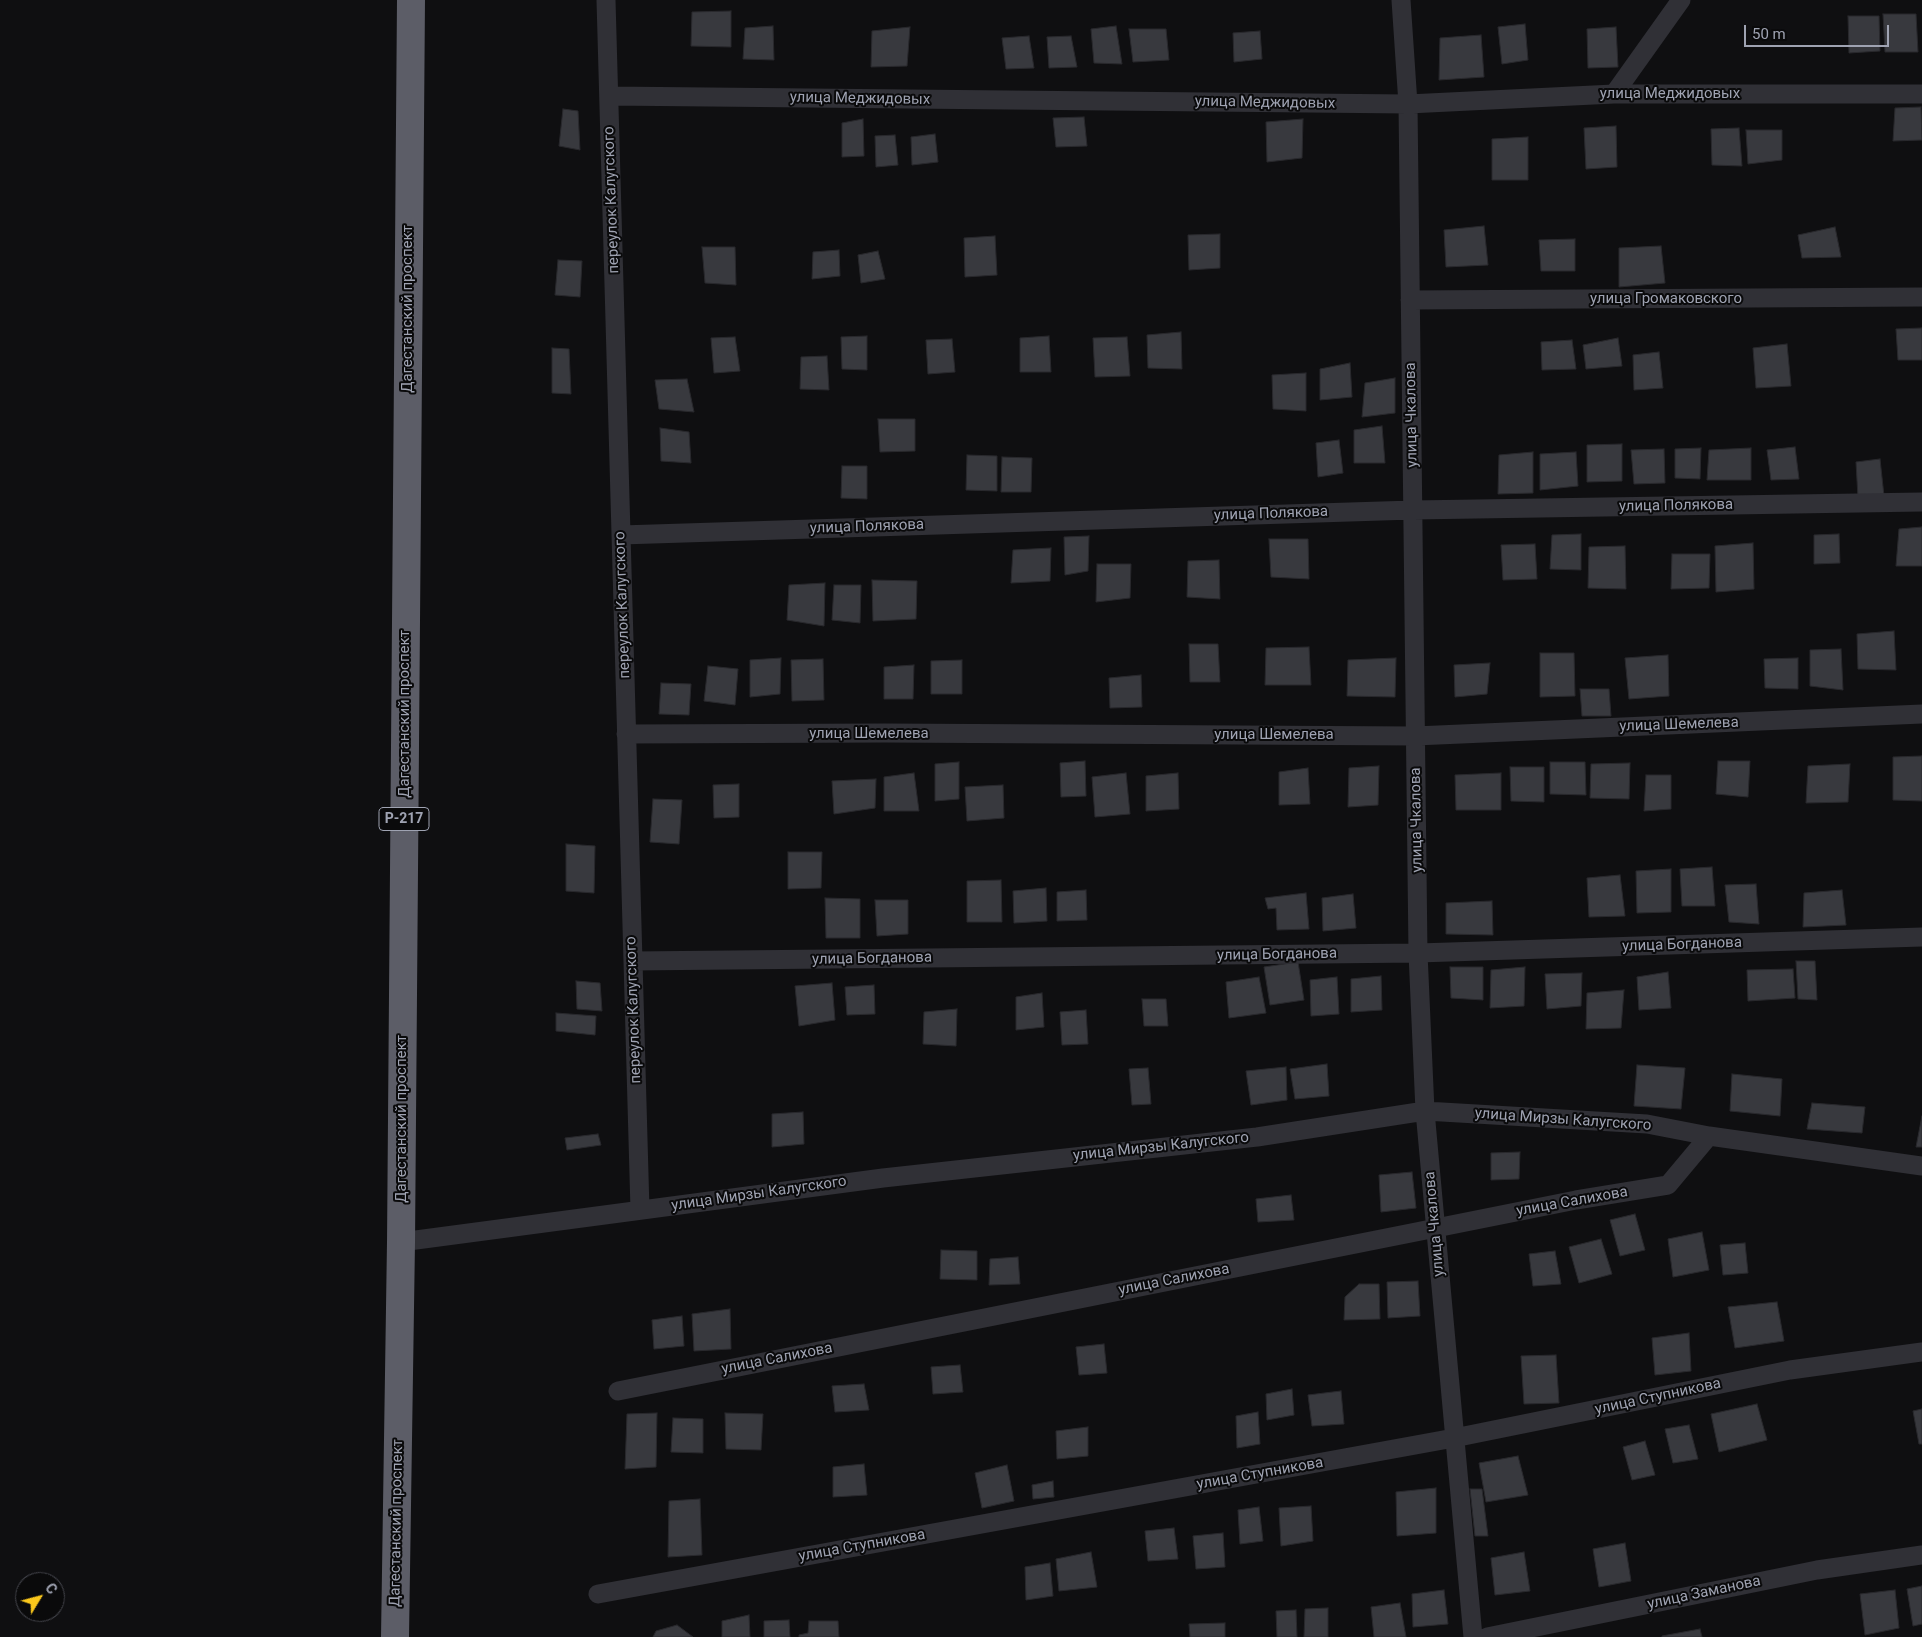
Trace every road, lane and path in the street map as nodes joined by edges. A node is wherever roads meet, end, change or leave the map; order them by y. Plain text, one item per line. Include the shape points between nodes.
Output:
1 (411, 0) edge
2 (606, 0) edge
3 (1401, 0) edge
4 (1681, 0) edge
5 (1614, 94) junction
6 (1922, 94) edge
7 (609, 96) junction
8 (1408, 104) junction
9 (1922, 297) edge
10 (1410, 300) junction
11 (1922, 502) edge
12 (1413, 510) junction
13 (621, 535) junction
14 (1922, 714) edge
15 (626, 734) junction
16 (1416, 736) junction
17 (1922, 937) edge
18 (1418, 954) junction
19 (633, 961) junction
20 (1425, 1111) junction
21 (1708, 1136) junction
22 (1922, 1166) edge
23 (640, 1210) junction
24 (1436, 1228) junction
25 (400, 1242) junction
26 (1922, 1352) edge
27 (618, 1391) dead end
28 (1454, 1438) junction
29 (1922, 1555) edge
30 (598, 1594) dead end
31 (395, 1637) edge
32 (1473, 1637) edge
33 (1488, 1637) edge

1 - 25 highway, Дагестанский проспект / Р-217
2 - 7 street, переулок Калугского
3 - 8 street, улица Чкалова
4 - 5 street
5 - 6 street, улица Меджидовых
5 - 8 street, улица Меджидовых
7 - 8 street, улица Меджидовых
7 - 13 street, переулок Калугского
8 - 10 street, улица Чкалова
9 - 10 street, улица Громаковского
10 - 12 street, улица Чкалова
11 - 12 street, улица Полякова
12 - 13 street, улица Полякова
12 - 16 street, улица Чкалова
13 - 15 street, переулок Калугского
14 - 16 street, улица Шемелева
15 - 16 street, улица Шемелева
15 - 19 street, переулок Калугского
16 - 18 street, улица Чкалова
17 - 18 street, улица Богданова
18 - 19 street, улица Богданова
18 - 20 street, улица Чкалова
19 - 23 street, переулок Калугского
20 - 21 street, улица Мирзы Калугского via 1647,1124
20 - 23 street, улица Мирзы Калугского via 1257,1137 882,1178
20 - 24 street, улица Чкалова
21 - 22 street, улица Мирзы Калугского
21 - 24 street, улица Салихова via 1668,1185
23 - 25 street, улица Мирзы Калугского
24 - 27 street, улица Салихова
24 - 28 street, улица Чкалова
25 - 31 highway, Дагестанский проспект / Р-217
26 - 28 street, улица Ступникова via 1790,1370
28 - 30 street, улица Ступникова
28 - 32 street, улица Чкалова
29 - 33 street, улица Заманова via 1817,1570

